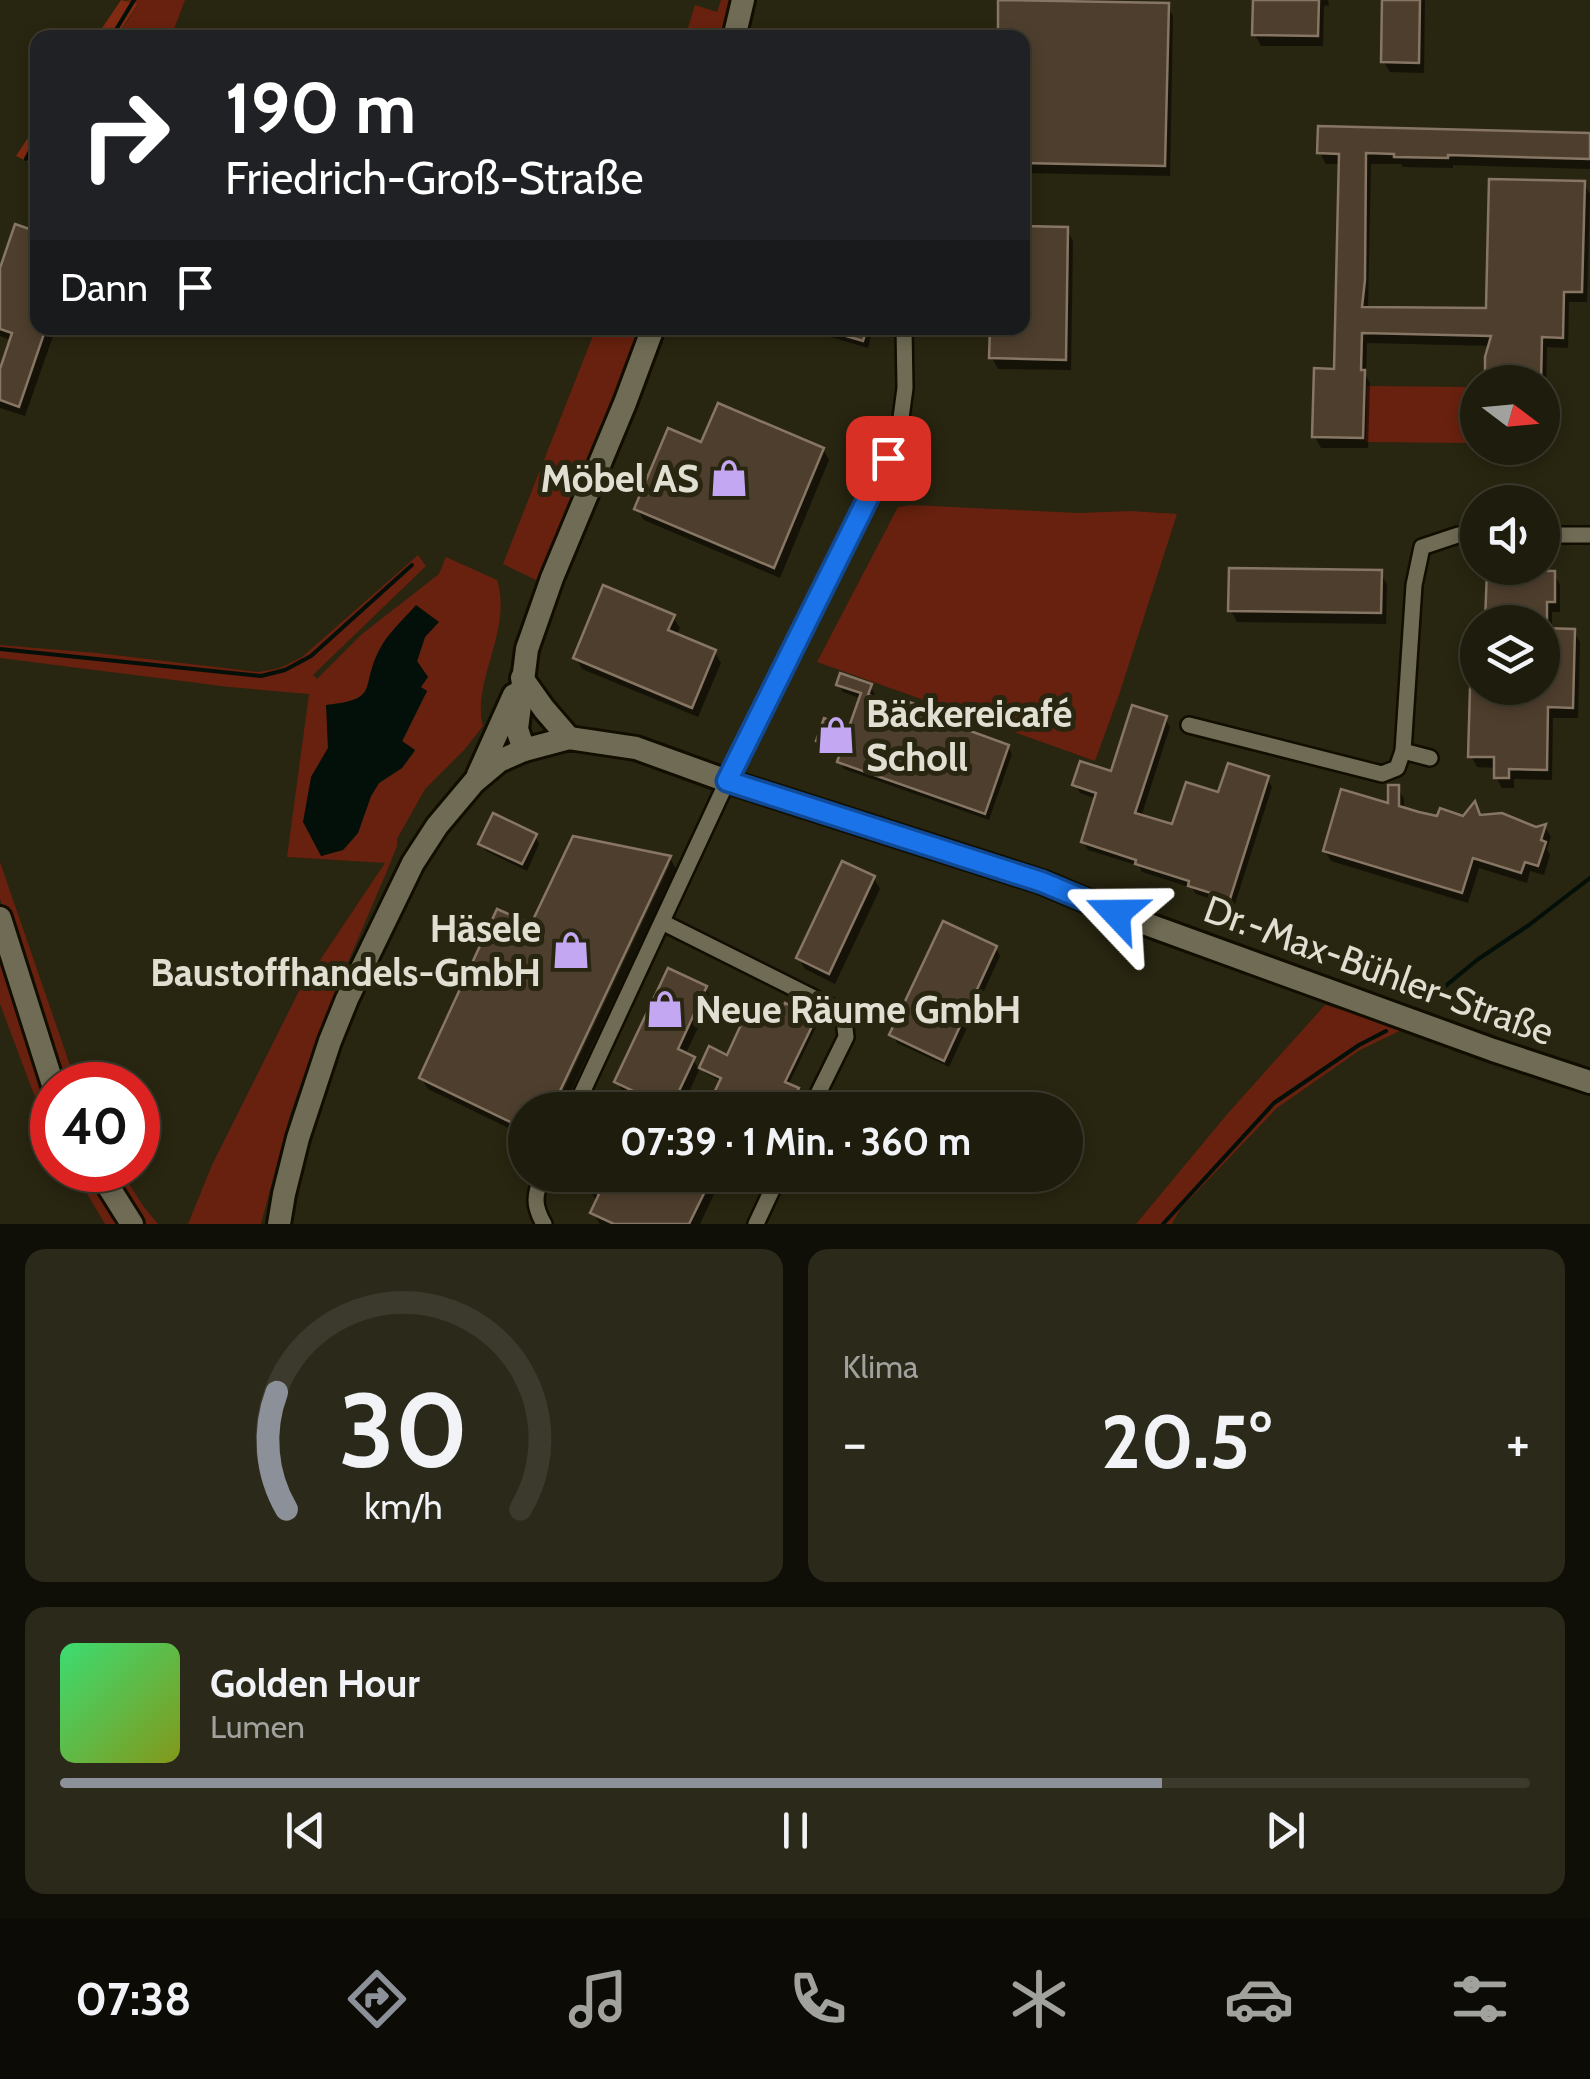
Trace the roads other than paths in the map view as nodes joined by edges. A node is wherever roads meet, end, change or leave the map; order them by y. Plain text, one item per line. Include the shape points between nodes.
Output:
1 (743, 0) edge
2 (736, 30) edge
3 (650, 335) edge
4 (904, 335) edge
5 (1460, 535) edge
6 (1560, 535) edge
7 (1590, 535) edge
8 (522, 684) junction
9 (1189, 725) dead end
10 (570, 738) junction
11 (531, 748) junction
12 (1403, 752) junction
13 (1430, 758) dead end
14 (727, 781) junction
15 (474, 782) junction
16 (0, 918) edge
17 (662, 922) junction
18 (46, 1062) edge
19 (1590, 1082) edge
20 (582, 1092) edge
21 (819, 1092) edge
22 (112, 1192) edge
23 (536, 1192) edge
24 (771, 1192) edge
25 (132, 1224) edge
26 (279, 1224) edge
27 (544, 1224) edge
28 (756, 1224) edge

1 - 2 street
3 - 8 street via 552,578
4 - 14 street via 899,434
5 - 12 street via 1422,547
6 - 7 street
8 - 10 street
8 - 11 street via 517,728
8 - 15 street
9 - 12 street via 1382,774 1397,768
10 - 11 street, Dr.-Max-Bühler-Straße
10 - 14 street, Dr.-Max-Bühler-Straße via 636,748
11 - 15 street, Dr.-Max-Bühler-Straße
12 - 13 street
14 - 17 street
14 - 19 street, Dr.-Max-Bühler-Straße via 1042,882
15 - 26 street, Dr.-Max-Bühler-Straße via 413,863 347,999 312,1088
16 - 18 street
17 - 20 street
17 - 21 street via 834,1008 844,1019 846,1037
22 - 25 street
23 - 27 street
24 - 28 street

